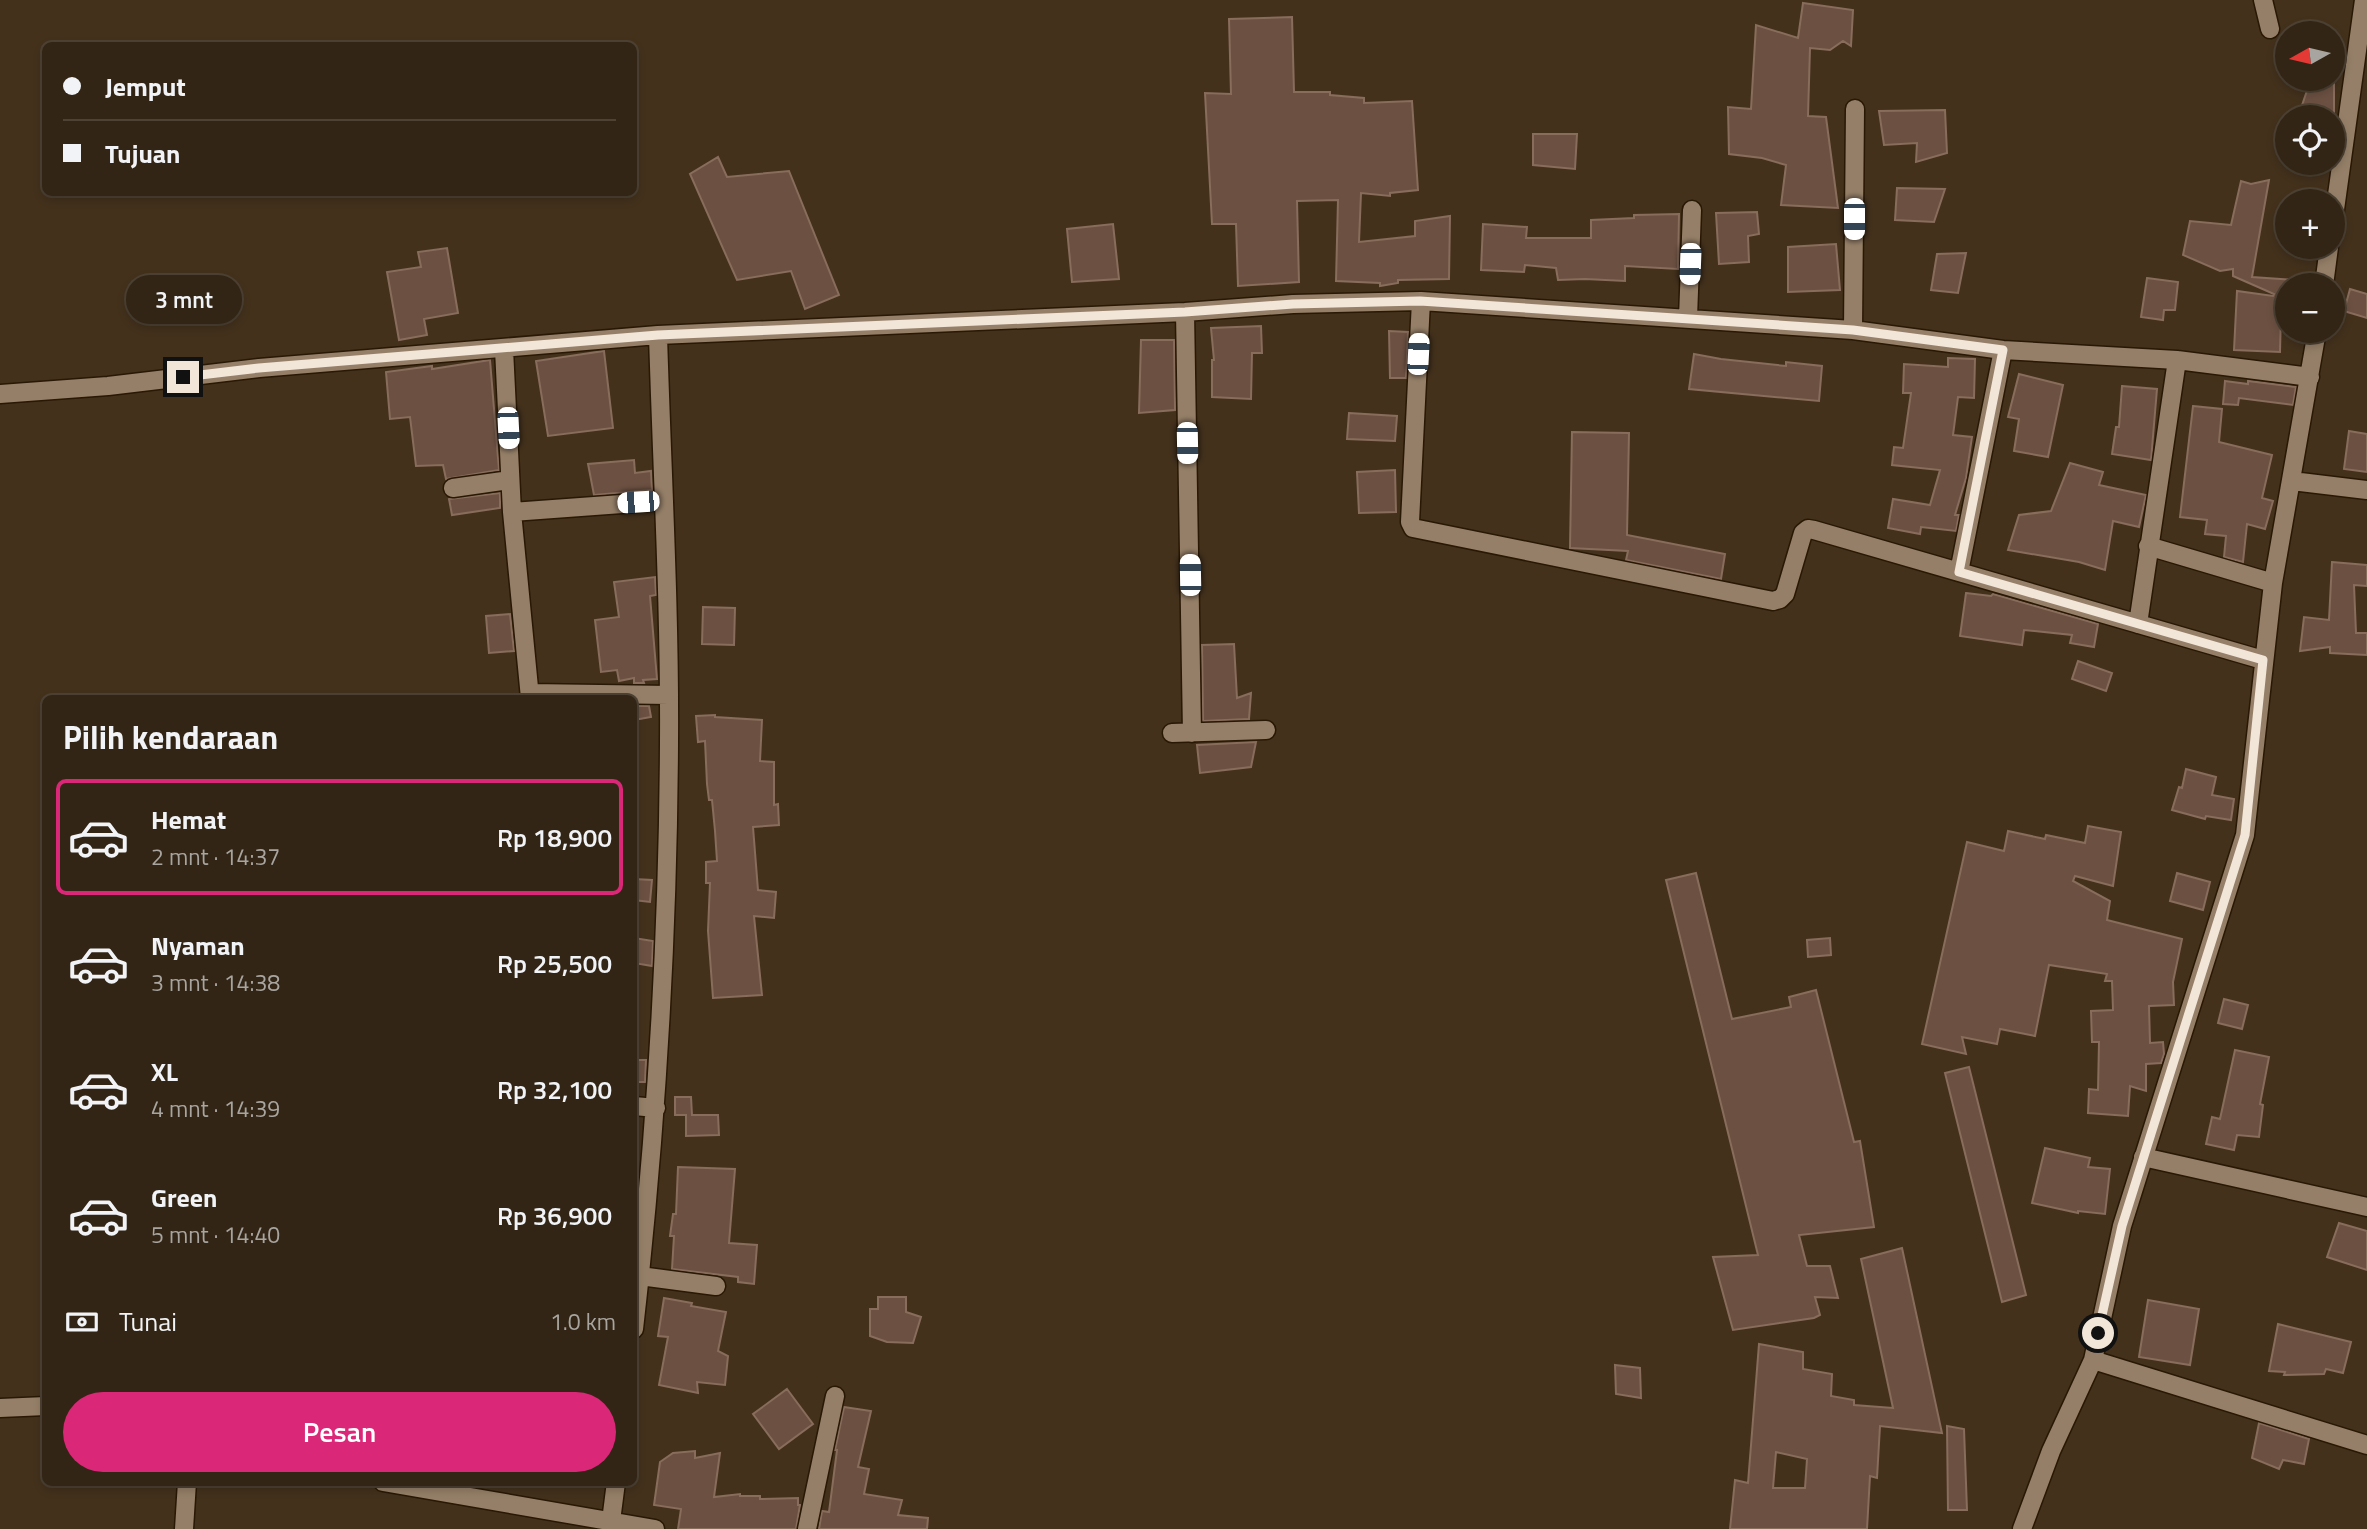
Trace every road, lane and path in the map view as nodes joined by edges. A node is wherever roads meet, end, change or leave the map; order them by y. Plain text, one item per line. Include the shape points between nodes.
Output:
1 (2263, 0) edge
2 (2364, 0) edge
3 (2270, 29) dead end
4 (1855, 109) dead end
5 (2338, 189) edge
6 (1692, 210) dead end
7 (1420, 301) junction
8 (1185, 312) junction
9 (1688, 318) junction
10 (1853, 330) junction
11 (658, 335) junction
12 (2315, 343) edge
13 (504, 349) junction
14 (2003, 350) junction
15 (2177, 360) junction
16 (2310, 377) junction
17 (0, 394) edge
18 (510, 480) junction
19 (2292, 481) junction
20 (453, 488) dead end
21 (2367, 490) edge
22 (663, 501) junction
23 (512, 512) junction
24 (2148, 546) junction
25 (1959, 572) junction
26 (2273, 583) junction
27 (2138, 624) junction
28 (2263, 660) junction
29 (530, 695) edge
30 (637, 695) edge
31 (669, 695) junction
32 (1266, 730) dead end
33 (1172, 733) dead end
34 (1192, 733) junction
35 (637, 1105) edge
36 (656, 1108) junction
37 (2143, 1157) junction
38 (2367, 1208) edge
39 (640, 1276) junction
40 (716, 1286) dead end
41 (637, 1302) edge
42 (2093, 1360) junction
43 (835, 1396) dead end
44 (42, 1406) edge
45 (0, 1408) edge
46 (2367, 1445) edge
47 (187, 1486) edge
48 (421, 1486) edge
49 (616, 1486) edge
50 (611, 1524) edge
51 (184, 1529) edge
52 (654, 1529) edge
53 (807, 1529) edge
54 (2022, 1529) edge

1 - 3 street
2 - 5 street
4 - 10 street
6 - 9 street
7 - 8 street
7 - 9 street
7 - 25 street via 1413,528 1773,601 1785,594 1802,534 1808,529
8 - 11 street
8 - 34 street
9 - 10 street
10 - 14 street
11 - 13 street
11 - 22 street
12 - 16 street
13 - 17 street
13 - 18 street
14 - 15 street
14 - 25 street
15 - 16 street
15 - 24 street
16 - 19 street
18 - 20 street
18 - 23 street
19 - 21 street
19 - 26 street
22 - 23 street
22 - 31 street
23 - 29 street
24 - 26 street
24 - 27 street
25 - 27 street
26 - 28 street
27 - 28 street
28 - 37 street via 2245,835
30 - 31 street
31 - 36 street
32 - 34 street
33 - 34 street
35 - 36 street
36 - 39 street
37 - 38 street
37 - 42 street via 2122,1226
39 - 40 street
39 - 41 street
42 - 46 street
42 - 54 street
43 - 53 street
44 - 45 street
47 - 51 street
48 - 50 street
49 - 50 street
50 - 52 street

